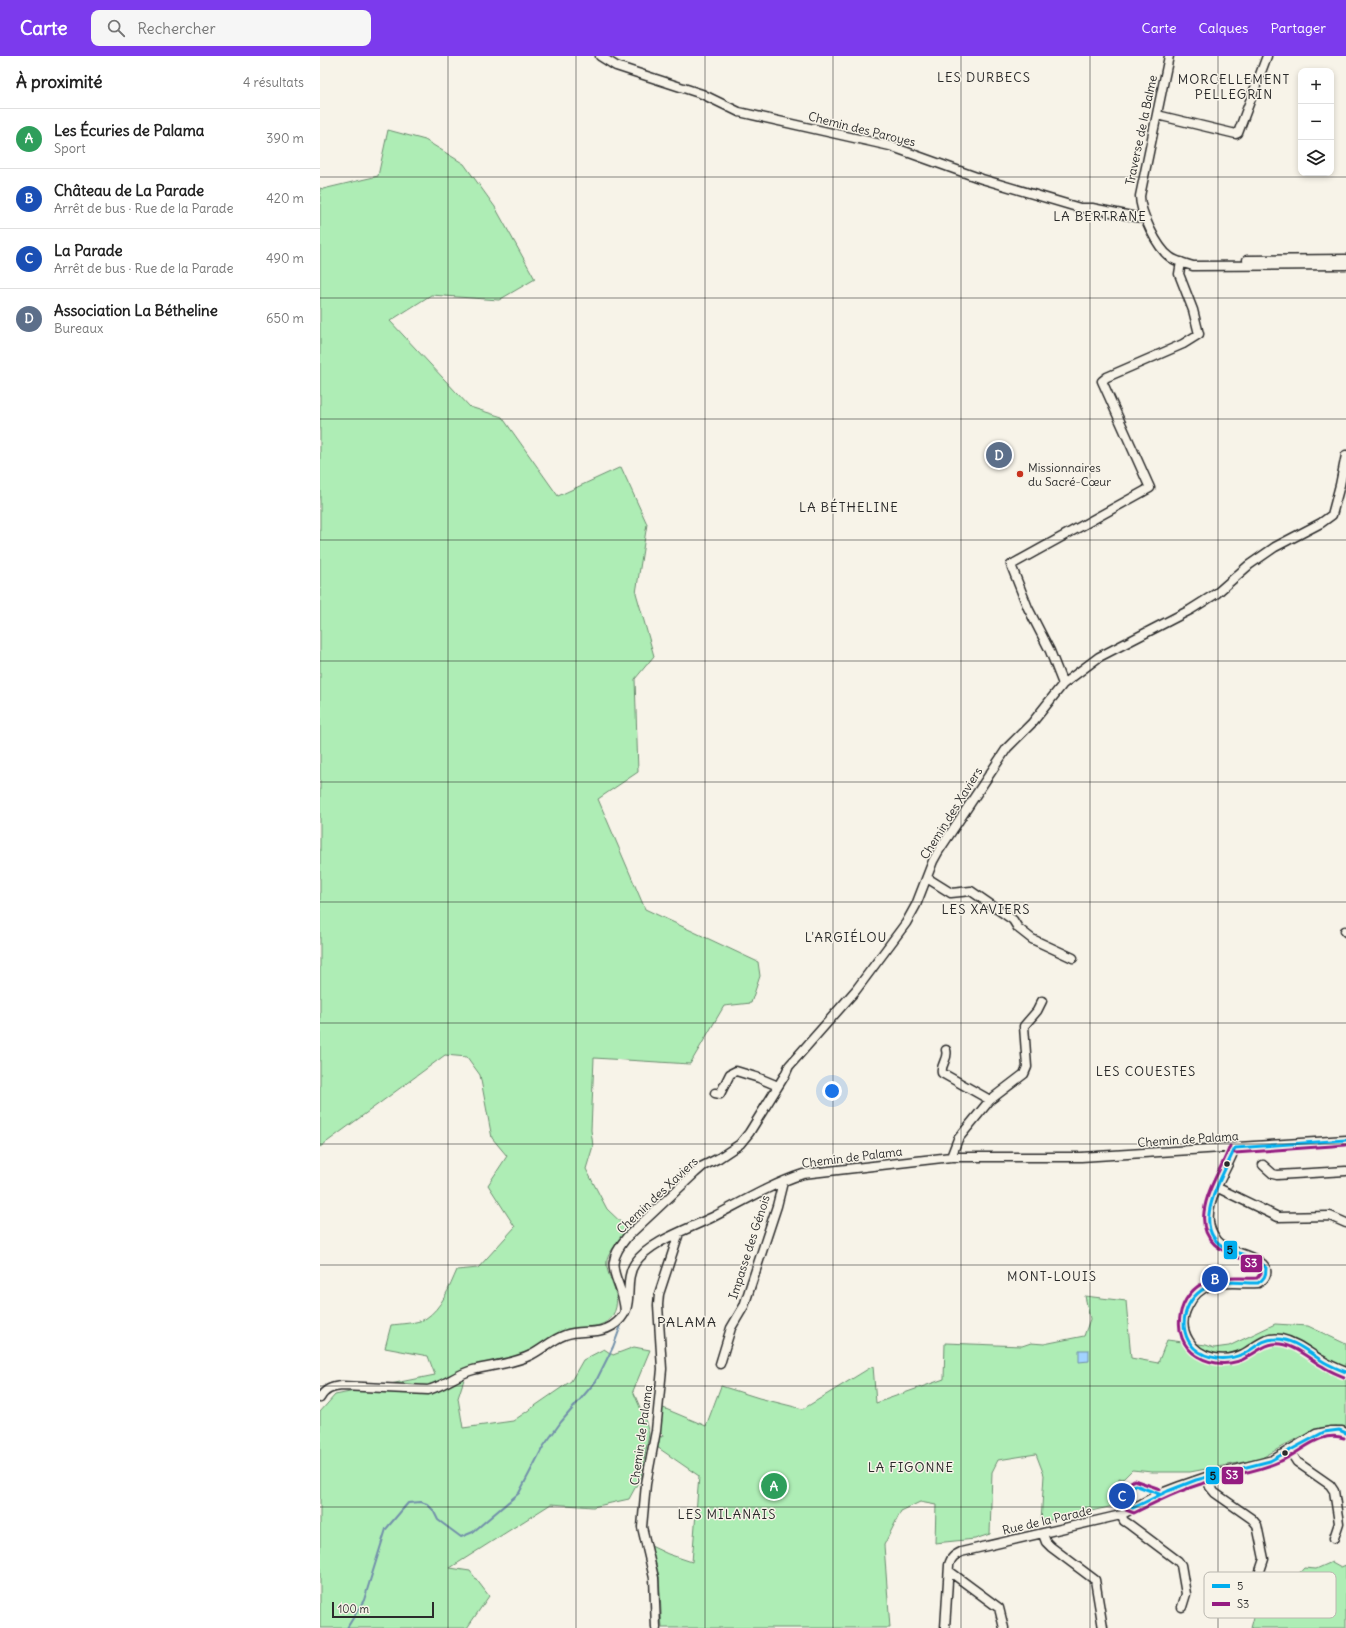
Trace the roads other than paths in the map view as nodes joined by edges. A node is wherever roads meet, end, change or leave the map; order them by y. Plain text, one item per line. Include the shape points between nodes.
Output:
1 (600, 56) edge
2 (1169, 56) edge
3 (1267, 56) edge
4 (1157, 115) junction
5 (1146, 219) junction
6 (1346, 259) edge
7 (1183, 263) junction
8 (1283, 263) junction
9 (1346, 265) edge
10 (1346, 454) edge
11 (1064, 684) junction
12 (927, 878) junction
13 (1073, 958) dead end
14 (1042, 1001) dead end
15 (946, 1050) dead end
16 (778, 1086) junction
17 (715, 1093) dead end
18 (990, 1100) junction
19 (1346, 1140) edge
20 (1235, 1148) junction
21 (951, 1157) junction
22 (1263, 1165) dead end
23 (1346, 1171) edge
24 (783, 1182) junction
25 (1218, 1188) junction
26 (1346, 1223) edge
27 (679, 1233) junction
28 (625, 1312) junction
29 (720, 1364) dead end
30 (1346, 1372) edge
31 (320, 1398) edge
32 (1346, 1433) edge
33 (1290, 1451) junction
34 (1206, 1477) junction
35 (1121, 1515) junction
36 (1043, 1534) junction
37 (1334, 1538) dead end
38 (949, 1570) junction
39 (1260, 1571) dead end
40 (1182, 1607) dead end
41 (656, 1628) edge
42 (945, 1628) edge
43 (1004, 1628) edge
44 (1103, 1628) edge

1 - 5 street, Chemin des Paroyes via 616,66 702,94 739,112 890,146 982,179 1080,208
2 - 4 street, Traverse de la Balme
3 - 4 street via 1238,133
4 - 5 street, Traverse de la Balme via 1140,196
5 - 7 street via 1166,255
6 - 8 street
7 - 8 street
7 - 11 street via 1179,274 1199,334 1183,344 1102,381 1150,488 1011,565
8 - 9 street
10 - 11 street, Chemin des Xaviers via 1332,515 1249,564 1217,593 1190,610 1099,657
11 - 12 street, Chemin des Xaviers via 1032,723 1007,748 935,856
12 - 13 street via 951,893 971,891 1013,920 1018,928 1032,939
12 - 16 street, Chemin des Xaviers via 906,923 856,990 789,1066
14 - 18 street via 1038,1011 1024,1026 1027,1067 1024,1074
15 - 18 street via 947,1057 941,1068 942,1073
16 - 17 street via 736,1071 730,1074 720,1094
16 - 28 street, Chemin des Xaviers via 740,1144 703,1166 618,1248 613,1263 624,1299
18 - 21 street via 958,1139
19 - 20 street, Chemin de Palama
20 - 21 street, Chemin de Palama via 1081,1157
20 - 25 street
21 - 24 street, Chemin de Palama via 803,1174
22 - 23 street via 1277,1175
24 - 27 street, Chemin de Palama
24 - 29 street, Impasse des Génois via 744,1306 730,1328
25 - 26 street via 1278,1217 1330,1216
25 - 30 street via 1209,1206 1208,1215 1213,1234 1227,1248 1260,1261 1265,1267 1266,1274 1262,1281 1258,1282 1210,1285 1195,1296 1184,1318 1185,1332 1190,1343 1205,1355 1227,1358 1244,1353 1264,1340 1280,1339 1295,1344 1323,1362
27 - 28 street via 654,1246 636,1261 628,1282 629,1297
27 - 41 street, Chemin de Palama via 659,1294 662,1369 642,1527 654,1578
28 - 31 street via 613,1325 604,1330 564,1335 518,1361 471,1370 436,1388 428,1390 342,1386 326,1390
32 - 33 street, Rue de la Parade via 1331,1431 1316,1434
33 - 34 street, Rue de la Parade via 1257,1465
33 - 37 street via 1298,1462 1330,1485 1334,1491 1339,1523
34 - 35 street, Rue de la Parade via 1159,1494
34 - 39 street via 1215,1492 1257,1525 1264,1559
35 - 36 street, Rue de la Parade
35 - 40 street via 1124,1521 1181,1565 1186,1594
36 - 38 street, Rue de la Parade via 955,1554 950,1560
36 - 44 street via 1051,1547 1095,1580
38 - 42 street, Rue de la Parade
38 - 43 street via 999,1608

